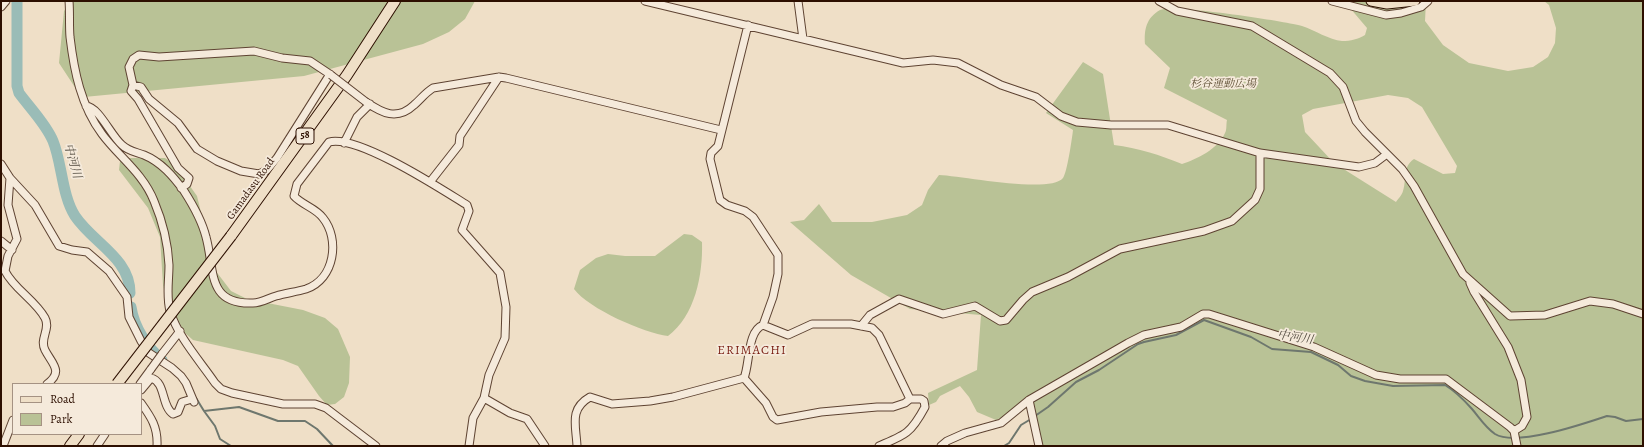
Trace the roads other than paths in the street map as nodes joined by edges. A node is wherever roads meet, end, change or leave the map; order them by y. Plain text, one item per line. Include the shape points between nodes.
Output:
1 (6, 1) edge
2 (68, 1) edge
3 (395, 1) edge
4 (645, 1) edge
5 (798, 1) edge
6 (1159, 1) edge
7 (1332, 1) edge
8 (1371, 1) edge
9 (1415, 1) edge
10 (1428, 1) edge
11 (1, 7) edge
12 (748, 25) junction
13 (803, 39) junction
14 (331, 74) junction
15 (499, 77) junction
16 (133, 85) junction
17 (368, 103) junction
18 (86, 106) junction
19 (721, 130) junction
20 (344, 143) junction
21 (1260, 153) junction
22 (1387, 154) junction
23 (1, 164) edge
24 (10, 178) junction
25 (430, 182) junction
26 (181, 188) junction
27 (1, 240) edge
28 (12, 250) junction
29 (1470, 282) junction
30 (1643, 314) edge
31 (763, 325) junction
32 (861, 326) junction
33 (180, 332) junction
34 (744, 378) junction
35 (48, 383) edge
36 (118, 383) edge
37 (141, 383) edge
38 (142, 389) edge
39 (484, 398) junction
40 (910, 399) junction
41 (1028, 400) junction
42 (142, 404) edge
43 (12, 423) edge
44 (104, 435) edge
45 (1515, 438) edge
46 (3, 446) edge
47 (97, 446) edge
48 (157, 446) edge
49 (376, 446) edge
50 (469, 446) edge
51 (545, 446) edge
52 (577, 446) edge
53 (879, 446) edge
54 (941, 446) edge
55 (1039, 446) edge

1 - 11 street
2 - 18 street via 72,51
3 - 36 highway, Gamadasu Road / 58, bridge via 302,140
4 - 12 street
5 - 13 street
6 - 22 street via 1177,11 1252,26 1330,73 1343,88 1356,121
7 - 10 street via 1386,15 1421,7
8 - 9 main road via 1387,4
12 - 13 street
12 - 19 street
13 - 21 street via 903,63 952,61 1001,85 1036,97 1061,116 1077,122 1168,125
14 - 16 street via 310,61 254,51 174,56 139,55 133,59 129,67
14 - 16 street via 277,158 267,170 259,174 233,168 202,153 178,123 149,99 141,87
14 - 17 street, bridge
15 - 17 street via 433,88 401,114 388,114
15 - 19 street
15 - 25 street via 460,136 459,144
16 - 26 street via 131,91 178,168 189,178 187,184
17 - 20 street via 357,117
18 - 26 street via 94,109 122,146 160,164
18 - 33 street via 105,138 150,190 168,254 170,311
19 - 31 street via 718,146 710,159 720,200 753,217 778,255 778,274 773,298
20 - 25 street via 382,155
20 - 26 street via 329,142 297,184 294,196 322,216 332,233 334,243 328,269 323,277 308,288 255,303 239,303 225,297 219,290 213,279 205,233 197,213
21 - 22 street via 1359,167 1375,163
21 - 32 street via 1260,189 1255,200 1232,221 1204,231 1116,250 1068,277 1032,292 1006,320 1000,321 975,306 943,314 899,299 870,315
22 - 29 street via 1414,186 1458,267
23 - 24 street
24 - 28 street via 8,205 17,239
24 - 38 street via 35,205 59,246 84,251 100,262 116,280 131,302 129,317 141,341 149,353 180,376 193,400 182,402 178,412 173,414 167,408 155,380 151,378
25 - 39 street via 467,205 468,211 462,230 500,274 506,307 505,338
27 - 28 street
28 - 35 street via 4,271 47,322 43,345 56,373
29 - 30 street via 1510,316 1545,315 1590,301 1613,304
29 - 45 street via 1508,347 1522,380 1527,417
31 - 32 street via 788,335 812,324
31 - 34 street via 755,331 748,370
32 - 40 street via 872,328 879,335
33 - 37 street, bridge
33 - 49 street via 221,389 232,394 284,404 315,404 326,408
34 - 40 street via 766,402 773,418 777,420 821,412 877,406 893,407
34 - 52 street via 650,401 612,404 590,397 580,403 576,411
39 - 50 street via 473,418 472,441
39 - 51 street via 510,413 527,419
40 - 53 street via 921,399 926,405 915,426 900,437
41 - 45 street via 1144,335 1181,326 1199,316 1209,314 1314,347 1376,375 1400,379 1446,379
41 - 54 street via 1001,423 965,433
41 - 55 street
42 - 48 street via 154,422
43 - 46 street
44 - 47 street

